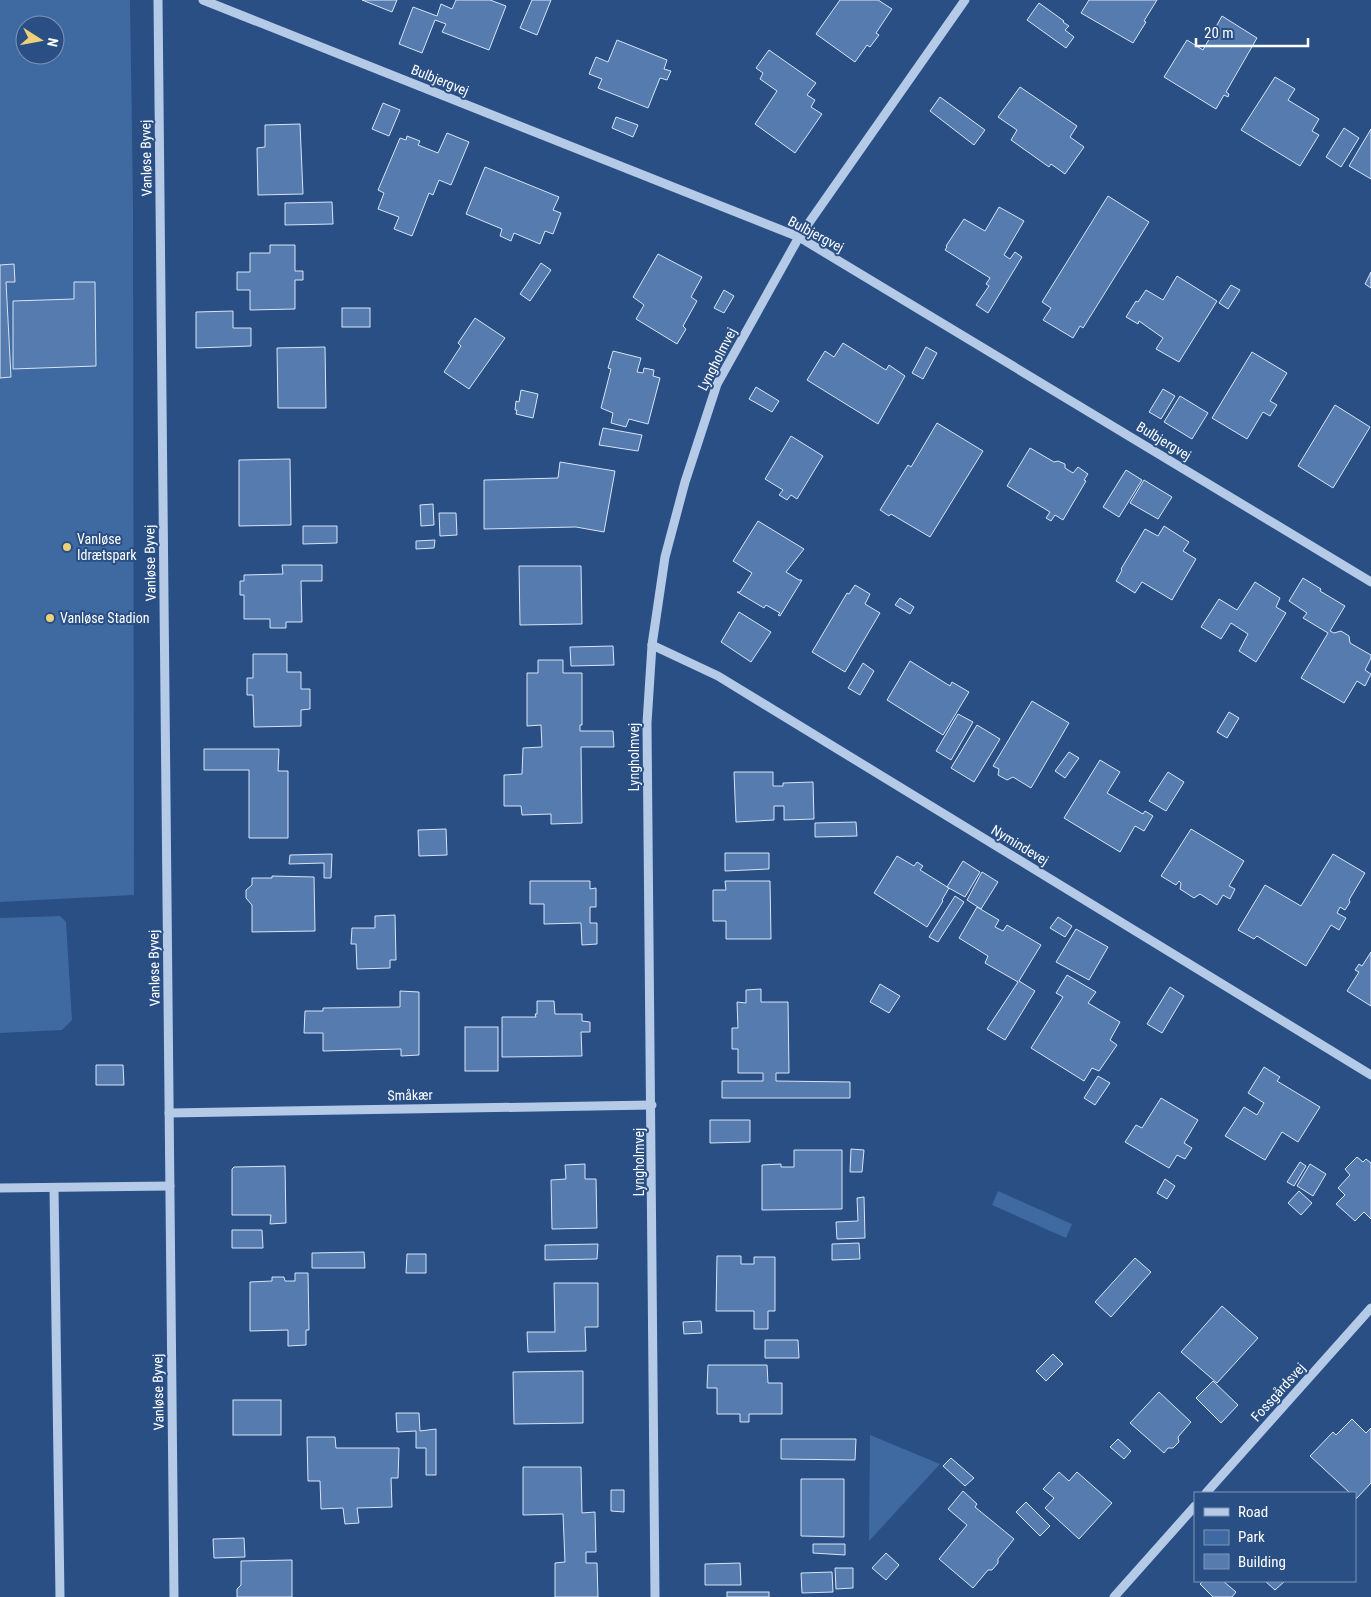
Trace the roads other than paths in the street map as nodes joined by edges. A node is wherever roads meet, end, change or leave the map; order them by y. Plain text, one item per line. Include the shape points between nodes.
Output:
1 (158, 0) edge
2 (203, 0) edge
3 (965, 0) edge
4 (799, 237) junction
5 (1371, 582) edge
6 (652, 645) junction
7 (1371, 1075) edge
8 (652, 1105) junction
9 (170, 1113) junction
10 (170, 1186) junction
11 (0, 1188) edge
12 (54, 1188) junction
13 (1371, 1308) edge
14 (1207, 1492) edge
15 (1194, 1507) edge
16 (60, 1597) edge
17 (174, 1597) edge
18 (656, 1597) edge
19 (1114, 1597) edge

1 - 9 street, Vanløse Byvej
2 - 4 street, Bulbjergvej
3 - 4 street, Lyngholmvej
4 - 5 street, Bulbjergvej
4 - 6 street, Lyngholmvej via 717,384 665,557
6 - 7 street, Nymindevej via 718,676
6 - 8 street, Lyngholmvej via 647,723
8 - 9 street, Småkær
8 - 18 street, Lyngholmvej
9 - 10 street, Vanløse Byvej
10 - 12 street
10 - 17 street, Vanløse Byvej
11 - 12 street
12 - 16 street
13 - 14 street, Fossgårdsvej
15 - 19 street

